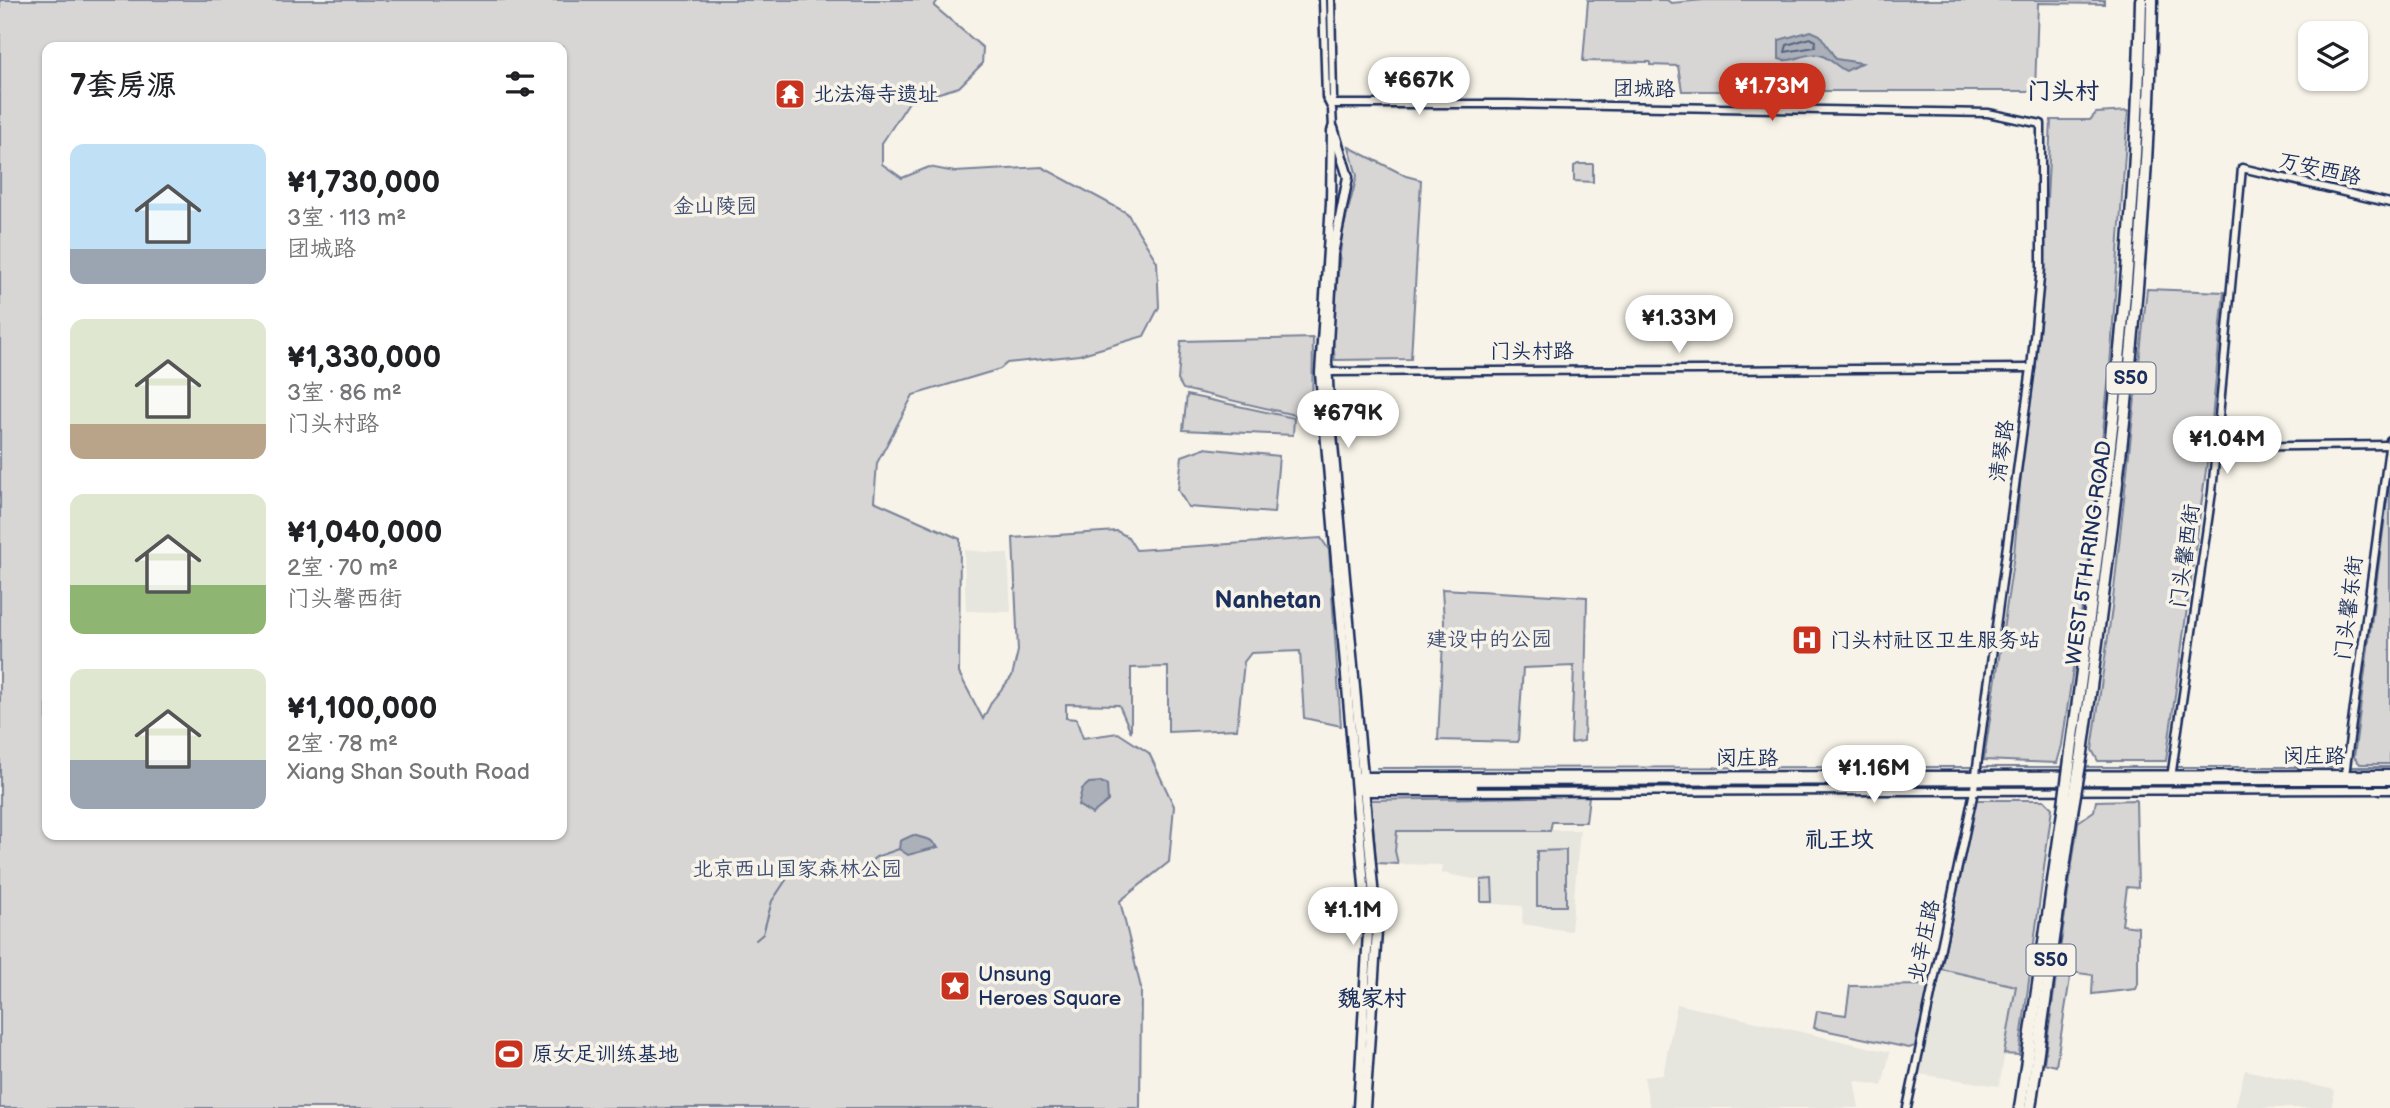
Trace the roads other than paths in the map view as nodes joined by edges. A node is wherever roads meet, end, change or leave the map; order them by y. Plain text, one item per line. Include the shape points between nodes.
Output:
1 (1323, 0) edge
2 (1331, 0) edge
3 (2141, 0) edge
4 (2152, 0) edge
5 (1330, 104) junction
6 (2040, 124) joint
7 (1333, 128) junction
8 (2242, 168) joint
9 (2390, 203) edge
10 (2031, 368) junction
11 (1328, 372) junction
12 (2390, 443) edge
13 (2216, 447) junction
14 (2076, 752) junction
15 (2345, 772) junction
16 (2390, 774) edge
17 (2171, 777) junction
18 (2390, 780) edge
19 (1975, 783) junction
20 (1360, 784) junction
21 (2390, 788) edge
22 (2068, 812) junction
23 (1358, 1108) edge
24 (1365, 1108) edge
25 (1907, 1108) edge
26 (2020, 1108) edge
27 (2030, 1108) edge

1 - 5 street via 1326,97
2 - 5 street
3 - 14 highway, WEST 5TH RING ROAD / S50 via 2123,344
4 - 14 highway, WEST 5TH RING ROAD / S50 via 2145,197 2123,453
5 - 6 street, 团城路 via 1978,113
5 - 7 street
6 - 10 street, 清琴路 via 2041,268
7 - 11 main road via 1348,177 1333,254
7 - 20 main road via 1320,373
8 - 9 street, 万安西路
8 - 13 street, 门头馨西街
10 - 11 street, 门头村路
10 - 19 street, 清琴路
11 - 20 main road
12 - 13 street
12 - 15 street, 门头馨东街
13 - 17 street, 门头馨西街
14 - 22 highway, WEST 5TH RING ROAD / S50, bridge
15 - 16 street, 闵庄路
15 - 17 main road, 闵庄路
15 - 18 main road, 闵庄路
17 - 19 main road, 闵庄路
19 - 20 main road, 闵庄路
19 - 21 main road, 闵庄路
19 - 25 street, 北辛庄路
20 - 23 main road via 1368,932
20 - 24 main road via 1377,932
22 - 26 highway, WEST 5TH RING ROAD / S50
22 - 27 highway, WEST 5TH RING ROAD / S50

